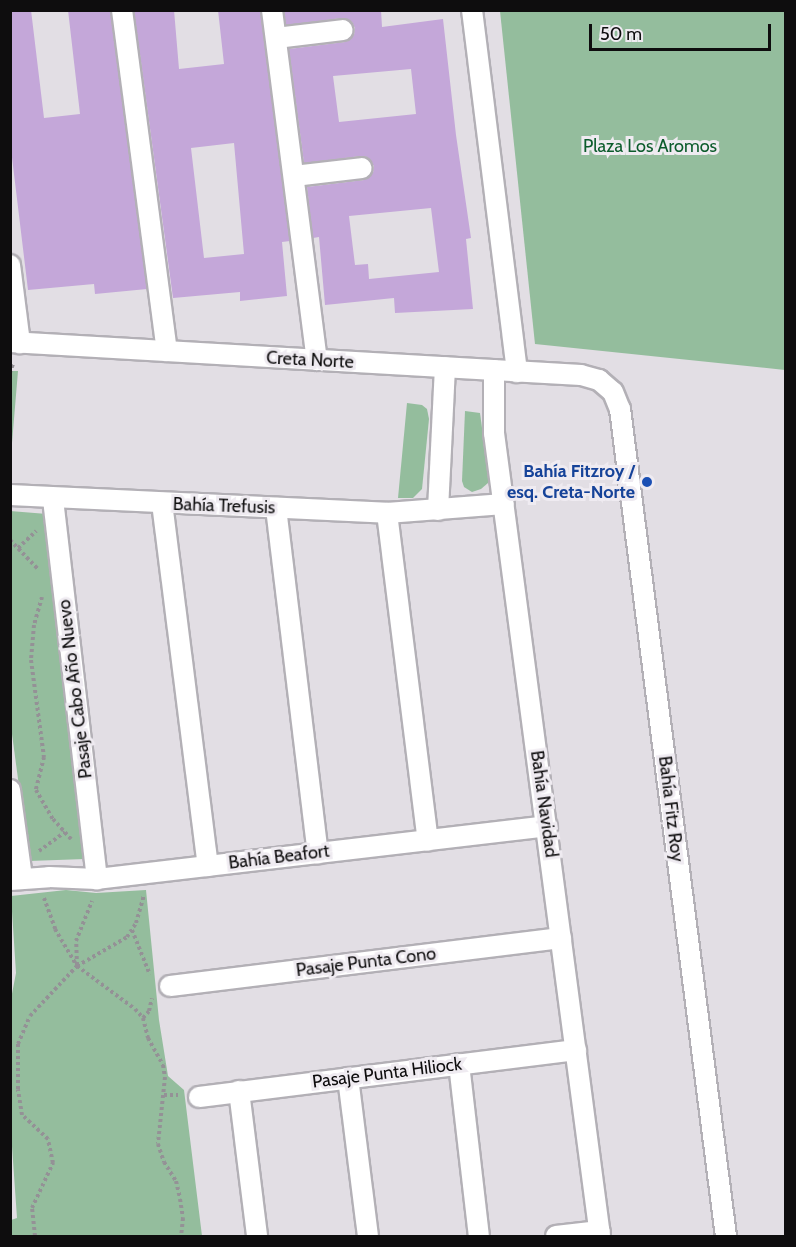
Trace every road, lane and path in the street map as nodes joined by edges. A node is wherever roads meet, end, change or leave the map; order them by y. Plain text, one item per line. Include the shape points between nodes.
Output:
1 (122, 10) edge
2 (273, 10) edge
3 (472, 10) edge
4 (344, 30) dead end
5 (276, 38) junction
6 (362, 168) dead end
7 (294, 176) junction
8 (10, 265) edge
9 (15, 343) edge
10 (167, 351) junction
11 (317, 360) junction
12 (445, 368) junction
13 (494, 370) junction
14 (517, 372) junction
15 (607, 386) joint
16 (10, 495) edge
17 (53, 499) junction
18 (162, 503) junction
19 (504, 504) junction
20 (276, 508) junction
21 (438, 510) junction
22 (387, 513) junction
23 (10, 540) edge
24 (42, 579) dead end
25 (42, 594) dead end
26 (10, 790) edge
27 (547, 826) junction
28 (428, 840) junction
29 (75, 845) dead end
30 (318, 853) junction
31 (208, 866) junction
32 (147, 873) junction
33 (16, 879) edge
34 (93, 879) junction
35 (132, 929) junction
36 (561, 938) junction
37 (77, 966) junction
38 (152, 979) dead end
39 (161, 987) joint
40 (143, 1018) junction
41 (576, 1050) junction
42 (459, 1064) junction
43 (348, 1078) junction
44 (239, 1091) junction
45 (199, 1097) dead end
46 (600, 1234) edge
47 (35, 1236) edge
48 (182, 1236) edge
49 (257, 1236) edge
50 (368, 1236) edge
51 (479, 1236) edge
52 (556, 1236) edge
53 (726, 1236) edge

1 - 10 street
2 - 5 street
3 - 14 street
4 - 5 street
5 - 7 street
6 - 7 street
7 - 11 street
8 - 9 street
9 - 10 street, Creta Norte
10 - 11 street, Creta Norte
11 - 12 street, Creta Norte
12 - 13 street, Creta Norte
12 - 21 street
13 - 14 street, Creta Norte
13 - 19 street, Bahía Navidad via 493,417
14 - 15 street, Creta Norte via 591,376
15 - 53 street, Bahía Fitz Roy via 620,409
16 - 17 street, Bahía Trefusis
17 - 18 street, Bahía Trefusis
17 - 34 street, Pasaje Cabo Año Nuevo
18 - 20 street, Bahía Trefusis
18 - 31 street
19 - 21 street, Bahía Trefusis
19 - 27 street, Bahía Navidad
20 - 22 street, Bahía Trefusis
20 - 30 street
21 - 22 street, Bahía Trefusis
22 - 28 street
23 - 24 path via 38,568
25 - 29 path via 31,660 44,757 36,790
26 - 33 street
27 - 28 street, Bahía Beafort
27 - 36 street, Bahía Navidad
28 - 30 street, Bahía Beafort
30 - 31 street, Bahía Beafort
31 - 32 street, Bahía Beafort
32 - 34 street, Bahía Beafort
32 - 35 path via 141,907
33 - 34 street, Bahía Beafort
34 - 37 path via 94,898 76,940
35 - 37 path via 127,937
35 - 38 path
36 - 39 street, Pasaje Punta Cono
36 - 41 street, Bahía Navidad
37 - 40 path
37 - 47 path via 30,1016 18,1044 22,1114 48,1139 53,1163 32,1208
39 - 40 path
40 - 48 path via 163,1065 158,1144 176,1181
41 - 42 street, Pasaje Punta Hiliock
41 - 46 street, Bahía Navidad
42 - 43 street, Pasaje Punta Hiliock
42 - 51 street
43 - 44 street, Pasaje Punta Hiliock
43 - 50 street
44 - 45 street, Pasaje Punta Hiliock
44 - 49 street
46 - 52 street

